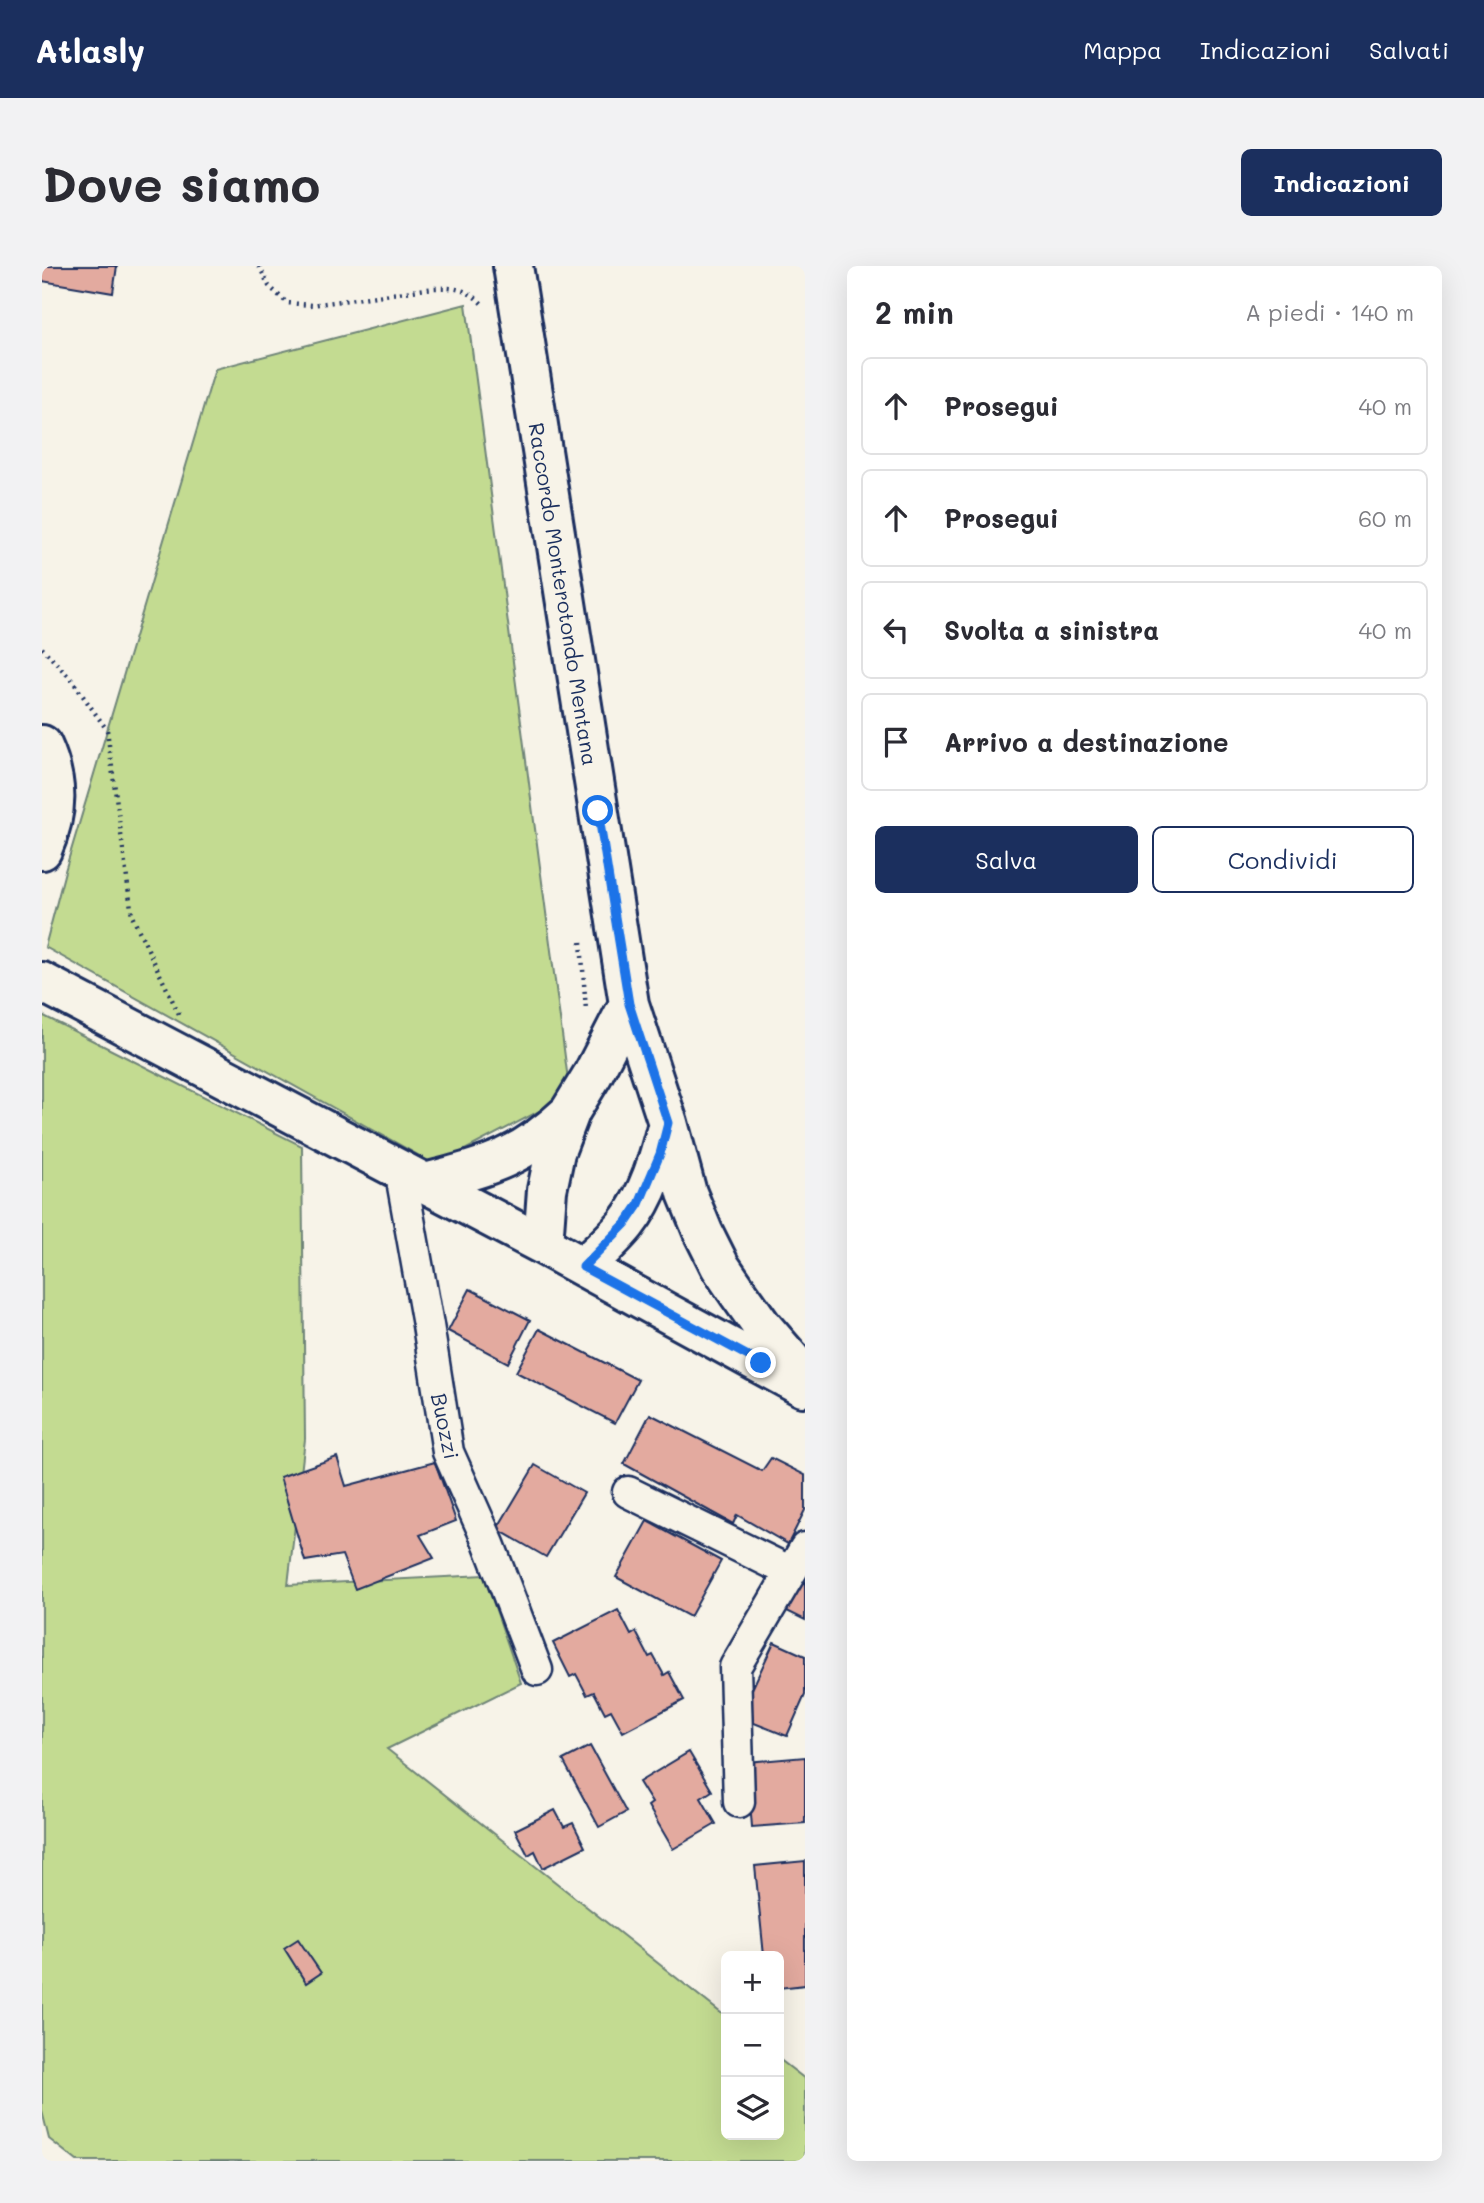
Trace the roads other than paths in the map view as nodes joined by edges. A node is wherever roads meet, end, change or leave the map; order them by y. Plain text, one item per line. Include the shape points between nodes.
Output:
1 (513, 266) edge
2 (42, 745) edge
3 (42, 850) edge
4 (47, 982) edge
5 (629, 1004) junction
6 (571, 1110) junction
7 (668, 1123) junction
8 (412, 1176) junction
9 (543, 1245) junction
10 (583, 1267) junction
11 (805, 1376) edge
12 (805, 1388) edge
13 (628, 1492) dead end
14 (798, 1560) edge
15 (537, 1670) dead end
16 (739, 1802) dead end

1 - 5 main road, Raccordo Monterotondo Mentana
2 - 3 main road via 51,765 55,797 51,829
4 - 8 main road
5 - 6 main road
5 - 7 main road, Raccordo Monterotondo Mentana
6 - 8 main road via 537,1140 498,1162
6 - 9 main road via 555,1152
7 - 10 main road via 639,1204
7 - 11 main road, Raccordo Monterotondo Mentana via 687,1194 720,1266 761,1325
8 - 9 main road
8 - 15 street, Buozzi via 448,1452
9 - 10 main road
10 - 12 main road
13 - 14 street
14 - 16 street via 735,1667

